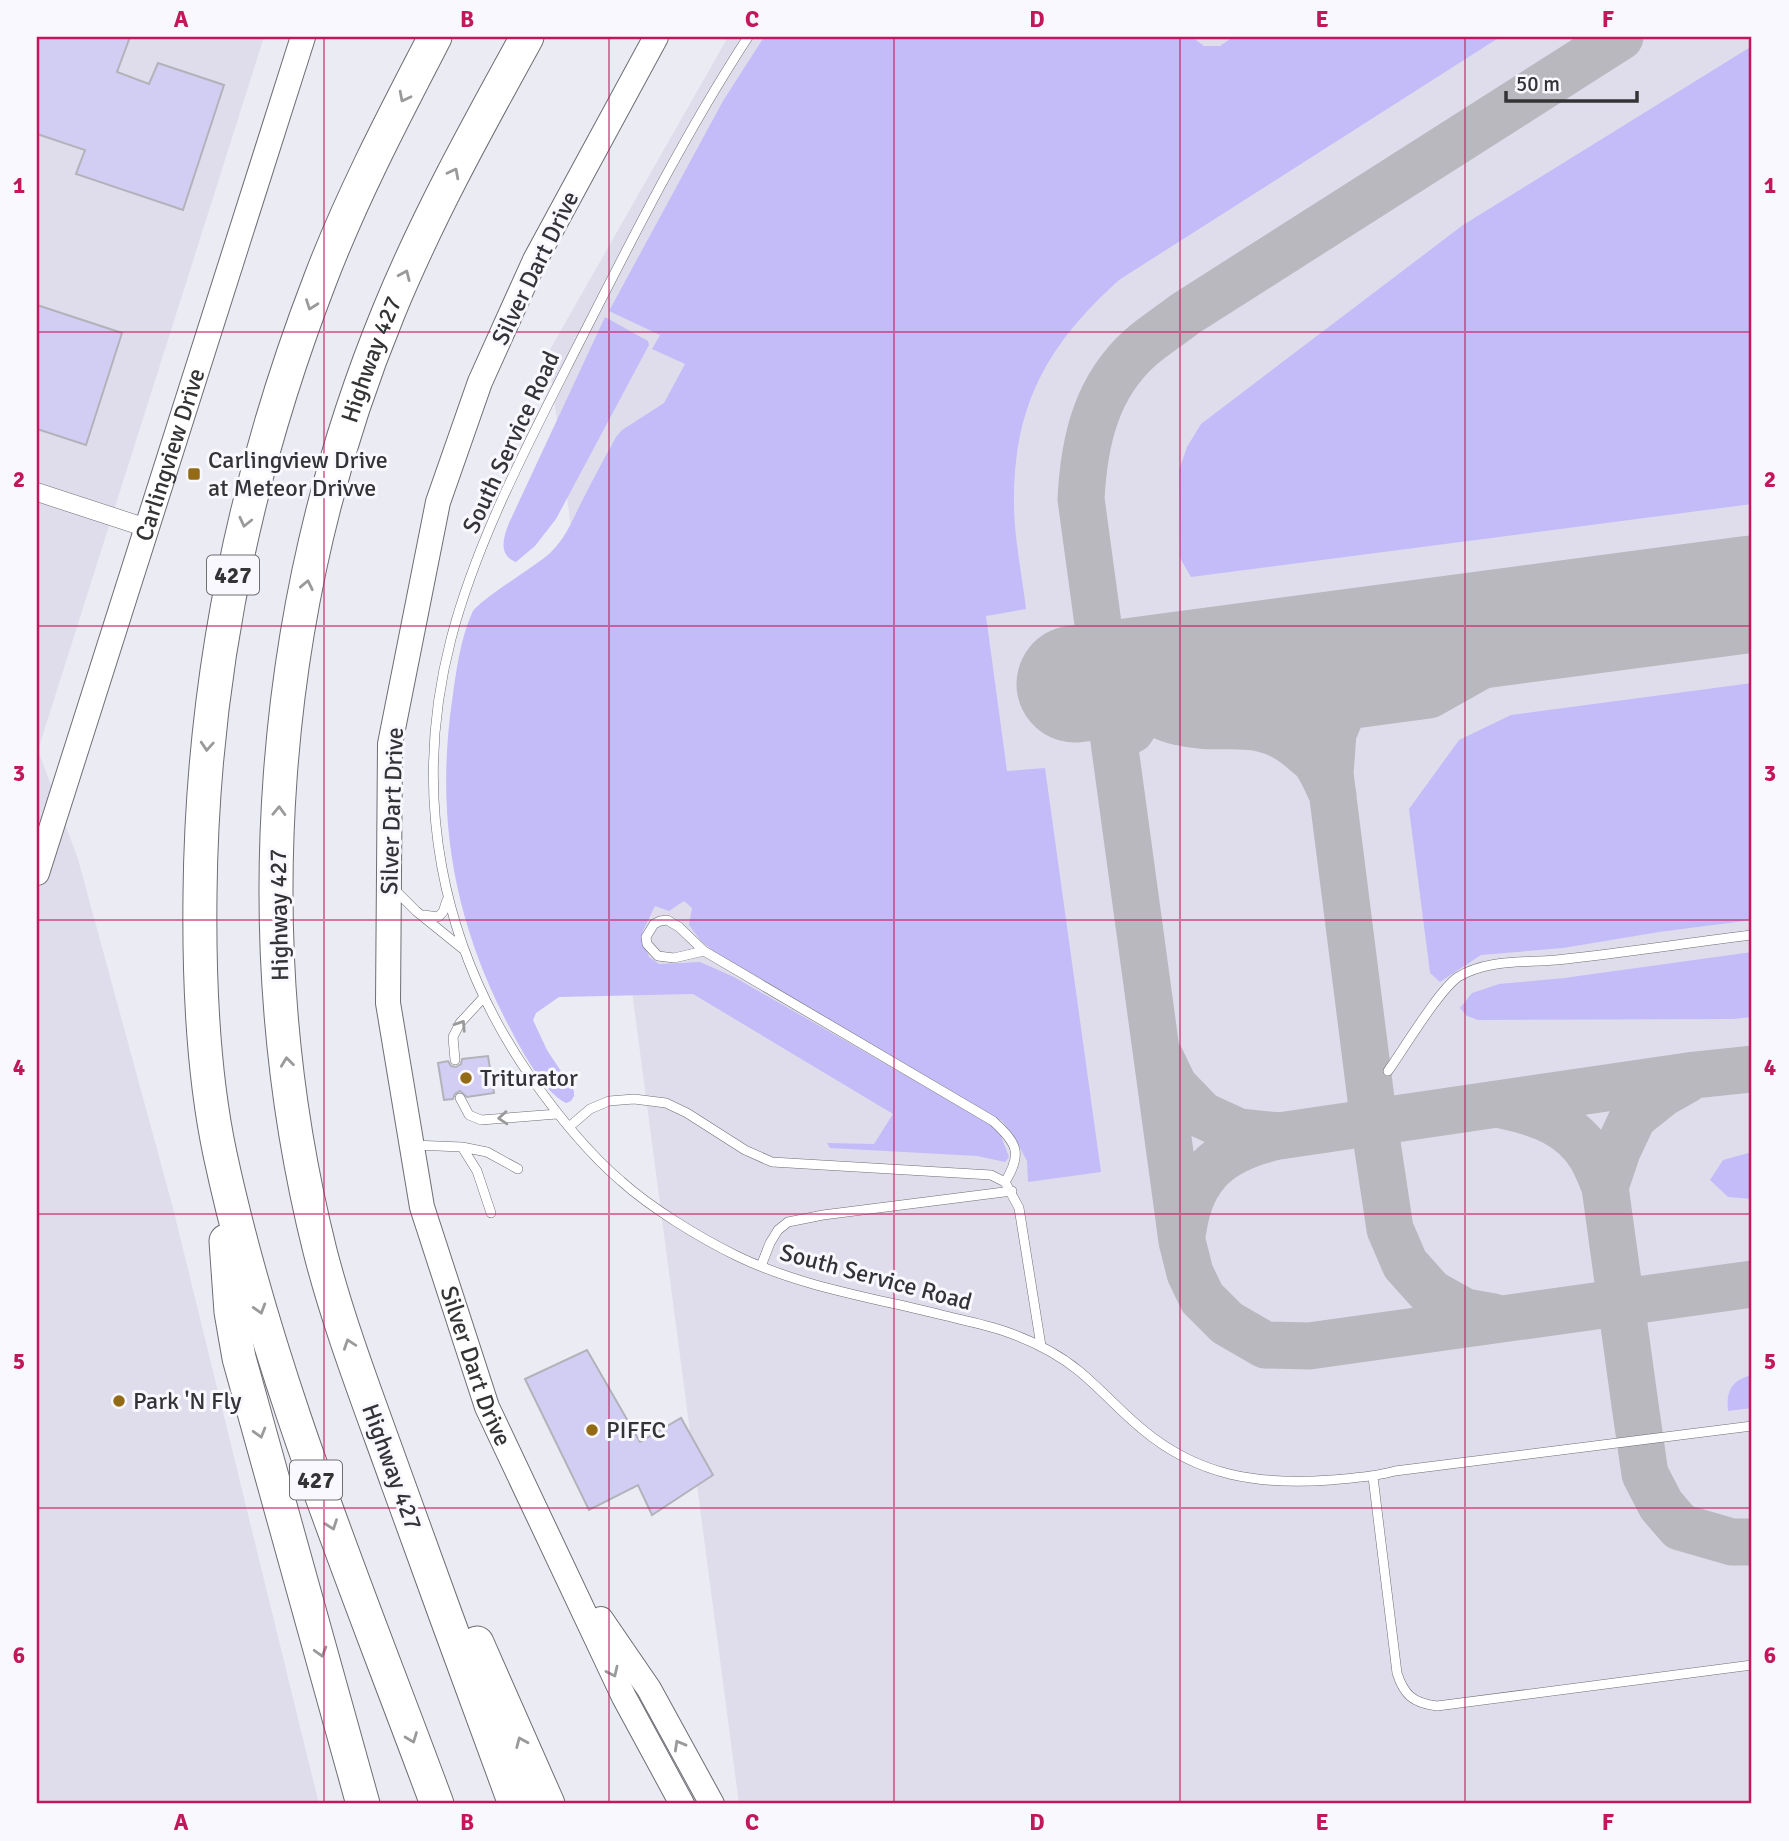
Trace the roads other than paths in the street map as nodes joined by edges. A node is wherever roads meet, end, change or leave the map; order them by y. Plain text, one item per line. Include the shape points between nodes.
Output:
1 (303, 37) edge
2 (435, 37) edge
3 (527, 37) edge
4 (656, 37) edge
5 (748, 37) edge
6 (37, 492) edge
7 (147, 528) junction
8 (37, 873) edge
9 (389, 884) junction
10 (447, 900) junction
11 (416, 911) junction
12 (1752, 935) edge
13 (464, 950) junction
14 (704, 951) junction
15 (484, 997) junction
16 (455, 1060) dead end
17 (1388, 1071) dead end
18 (460, 1098) dead end
19 (557, 1114) junction
20 (569, 1127) junction
21 (411, 1145) junction
22 (462, 1147) junction
23 (219, 1148) junction
24 (518, 1169) dead end
25 (1005, 1182) junction
26 (1012, 1191) junction
27 (491, 1213) dead end
28 (761, 1266) junction
29 (1041, 1346) junction
30 (371, 1409) junction
31 (1752, 1426) edge
32 (1373, 1477) junction
33 (564, 1566) junction
34 (1752, 1665) edge
35 (363, 1804) edge
36 (437, 1804) edge
37 (515, 1804) edge
38 (548, 1804) edge
39 (682, 1804) edge
40 (712, 1804) edge

1 - 7 street, Carlingview Drive
2 -> 23 highway, 427 via 370,165 320,278 269,430 233,571 207,738 200,846 200,955
30 -> 3 highway, Highway 427 via 322,1256 300,1156 286,1054 278,919 284,734 307,583 354,408 388,312 423,234
4 - 9 street, Silver Dart Drive via 535,260 480,382 438,502 390,744
5 - 10 lane, South Service Road via 614,274 479,554 451,639 434,724 434,811
6 - 7 street
7 - 8 street, Carlingview Drive
9 - 11 lane, South Service Road
9 - 21 street, Silver Dart Drive via 388,1003
10 - 11 lane via 438,918
10 - 13 lane, South Service Road
11 - 13 lane, South Service Road
12 - 17 lane via 1472,969 1454,979
13 - 15 lane, South Service Road
14 - 14 lane via 667,920 654,925 646,937 657,956 674,958
14 - 25 lane via 993,1121 1014,1145 1015,1166
16 -> 15 lane via 453,1037
15 - 19 lane, South Service Road via 505,1039
19 -> 18 lane via 481,1120 469,1115
19 - 20 lane, South Service Road
20 - 25 lane via 590,1109 609,1101 666,1103 772,1162 965,1172
20 - 28 lane, South Service Road via 620,1181 669,1216
21 - 22 lane
21 - 33 street, Silver Dart Drive via 422,1207 486,1407
22 - 24 lane via 487,1152
22 - 27 lane via 477,1171
23 -> 35 highway via 231,1312 239,1358
23 -> 36 highway, 427 via 243,1252 296,1422
25 - 26 lane
26 - 28 lane via 788,1222 770,1243
26 - 29 lane via 1019,1208
28 - 29 lane, South Service Road via 792,1278 1000,1329
29 - 32 lane, South Service Road via 1079,1371 1146,1433 1178,1456 1214,1471 1263,1481
30 - 37 highway, Highway 427
38 -> 30 highway
31 - 32 lane, South Service Road
32 - 34 lane via 1397,1673 1410,1699 1437,1706
33 -> 39 street, Silver Dart Drive via 624,1697
40 -> 33 street, Silver Dart Drive via 649,1689

